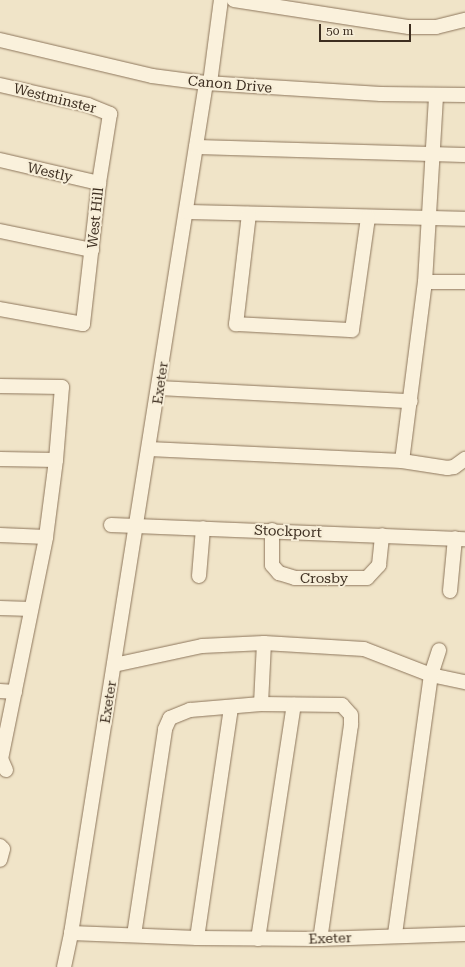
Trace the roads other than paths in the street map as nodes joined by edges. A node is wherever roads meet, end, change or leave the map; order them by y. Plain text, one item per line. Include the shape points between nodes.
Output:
1 (221, 0) edge
2 (234, 0) edge
3 (465, 20) edge
4 (0, 40) edge
5 (208, 83) junction
6 (0, 84) edge
7 (465, 95) edge
8 (436, 96) junction
9 (110, 114) joint
10 (196, 147) junction
11 (433, 154) junction
12 (465, 155) edge
13 (0, 160) edge
14 (99, 183) junction
15 (186, 212) junction
16 (249, 214) junction
17 (368, 217) junction
18 (431, 218) junction
19 (465, 219) edge
20 (0, 231) edge
21 (92, 250) junction
22 (425, 282) junction
23 (465, 282) edge
24 (0, 309) edge
25 (0, 386) edge
26 (159, 388) junction
27 (411, 401) junction
28 (149, 449) junction
29 (0, 459) edge
30 (465, 459) edge
31 (56, 460) junction
32 (402, 461) junction
33 (111, 525) dead end
34 (135, 525) junction
35 (203, 528) junction
36 (272, 530) junction
37 (0, 535) edge
38 (382, 535) junction
39 (46, 537) junction
40 (460, 538) edge
41 (199, 576) dead end
42 (450, 591) dead end
43 (0, 608) edge
44 (31, 609) junction
45 (264, 643) junction
46 (439, 650) dead end
47 (114, 665) junction
48 (431, 675) junction
49 (465, 682) edge
50 (0, 691) edge
51 (15, 692) junction
52 (261, 704) junction
53 (294, 705) junction
54 (231, 708) junction
55 (2, 762) edge
56 (0, 846) edge
57 (0, 860) edge
58 (71, 933) junction
59 (395, 934) junction
60 (465, 934) edge
61 (134, 935) junction
62 (197, 938) junction
63 (258, 938) junction
64 (320, 939) junction
65 (64, 967) edge

1 - 5 street, Exeter
2 - 3 street via 409,27 436,27
4 - 5 street, Canon Drive via 152,76
5 - 8 street, Canon Drive
5 - 10 street, Exeter
6 - 9 street, Westminster via 88,105
7 - 8 street, Canon Drive
8 - 11 street
9 - 14 street, West Hill
10 - 11 street
10 - 15 street, Exeter
11 - 12 street
11 - 18 street
13 - 14 street, Westly
14 - 21 street, West Hill
15 - 16 street
15 - 26 street, Exeter
16 - 17 street
16 - 17 street via 236,324 352,330
17 - 18 street
18 - 19 street
18 - 22 street
20 - 21 street
21 - 24 street, West Hill via 83,324
22 - 23 street
22 - 27 street
25 - 31 street via 66,385
26 - 27 street
26 - 28 street, Exeter
27 - 32 street
28 - 32 street
28 - 34 street, Exeter
29 - 31 street
30 - 32 street via 454,468
31 - 39 street
33 - 34 street, Stockport
34 - 35 street, Stockport
34 - 47 street, Exeter via 124,612
35 - 36 street, Stockport
35 - 41 street
36 - 38 street, Stockport
36 - 38 street, Crosby via 272,565 279,573 295,578 367,578 380,565
37 - 39 street
38 - 40 street, Stockport
39 - 44 street
40 - 42 street
43 - 44 street
44 - 51 street
45 - 47 street via 202,646
45 - 48 street via 364,648
45 - 52 street
46 - 48 street
47 - 58 street, Exeter
48 - 49 street
48 - 59 street
50 - 51 street
51 - 55 street
52 - 53 street
52 - 54 street
53 - 63 street
53 - 64 street via 342,705 351,715
54 - 61 street via 184,712 170,718 165,729
54 - 62 street
56 - 57 street via 3,849
58 - 61 street, Exeter
58 - 65 street
59 - 60 street, Exeter
59 - 64 street, Exeter
61 - 62 street, Exeter
62 - 63 street, Exeter
63 - 64 street, Exeter

